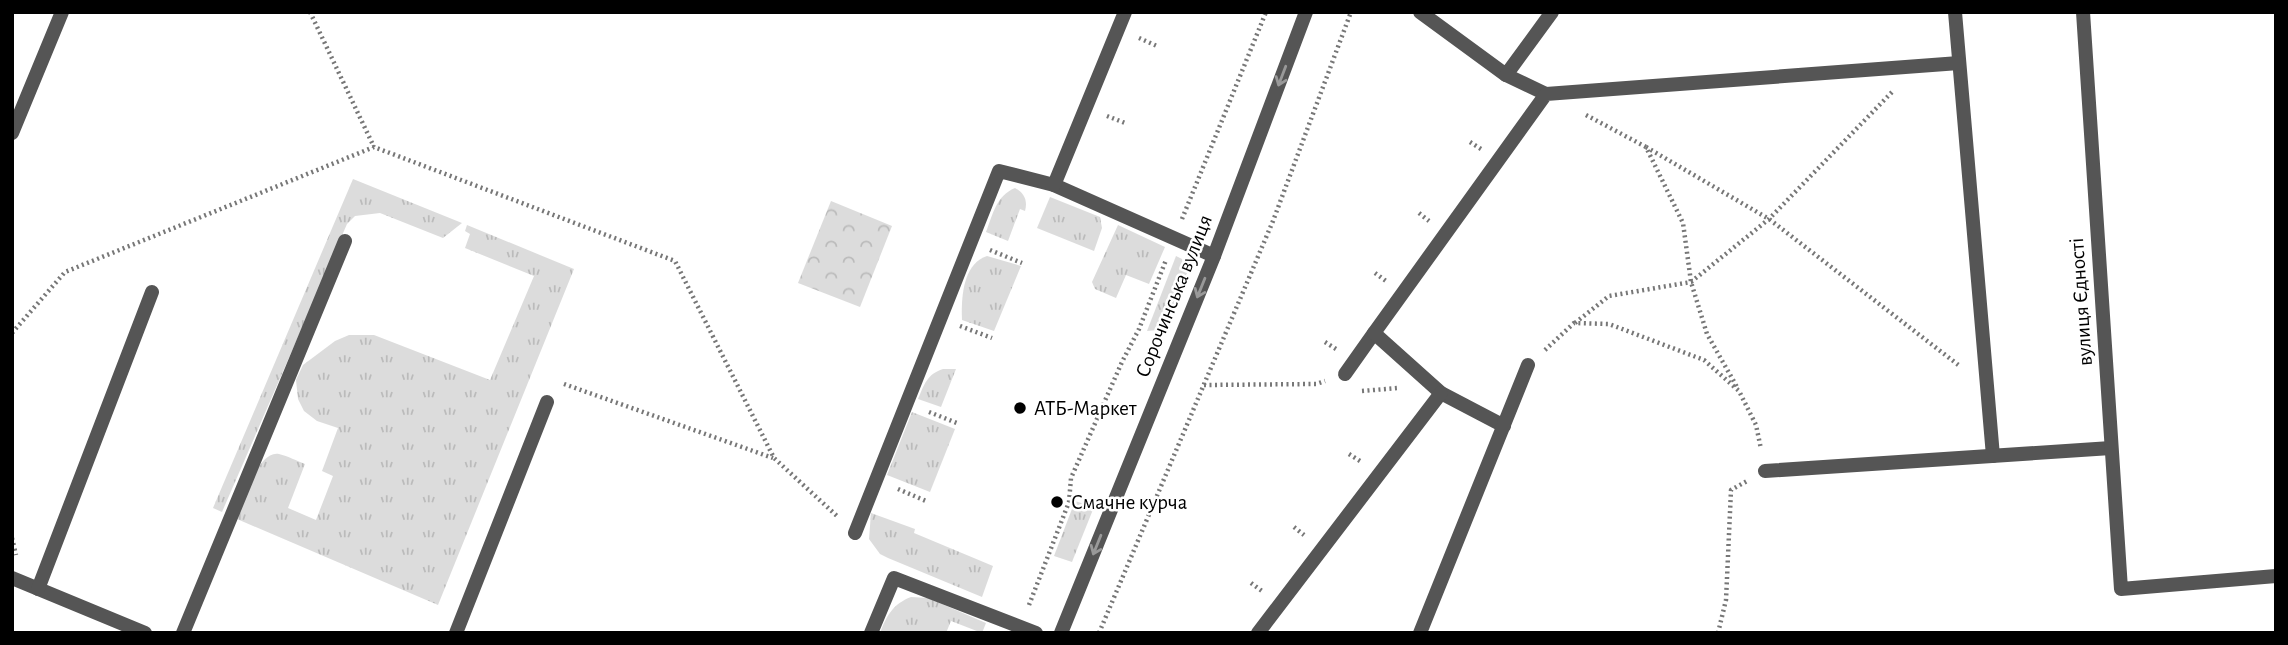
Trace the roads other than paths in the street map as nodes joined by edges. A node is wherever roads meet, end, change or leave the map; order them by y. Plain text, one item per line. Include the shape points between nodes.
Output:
1 (62, 12) edge
2 (1125, 12) edge
3 (1306, 12) edge
4 (1420, 12) edge
5 (1552, 12) edge
6 (1955, 12) edge
7 (2083, 12) edge
8 (1959, 63) junction
9 (1506, 75) junction
10 (1546, 94) junction
11 (12, 133) edge
12 (1054, 185) junction
13 (345, 241) dead end
14 (1214, 256) junction
15 (152, 292) dead end
16 (1374, 333) junction
17 (1528, 365) road end
18 (1345, 374) road end
19 (1441, 393) junction
20 (547, 402) road end
21 (1504, 426) junction
22 (2111, 448) junction
23 (1993, 456) junction
24 (1765, 471) road end
25 (855, 533) road end
26 (2275, 576) edge
27 (12, 578) edge
28 (38, 589) junction
29 (2276, 589) edge
30 (145, 633) edge
31 (183, 633) edge
32 (456, 633) edge
33 (871, 633) edge
34 (1036, 633) edge
35 (1061, 633) edge
36 (1258, 633) edge
37 (1420, 633) edge

1 - 11 street
2 - 12 street
3 -> 14 street, Сорочинська вулиця
4 - 9 street
5 - 9 street
6 - 8 street
7 - 22 street, вулиця Єдності
8 - 10 street
8 - 23 street
9 - 10 street
10 - 16 street
12 - 14 street
12 - 25 street via 999,171
13 - 31 street
14 -> 35 street, Сорочинська вулиця
15 - 28 street
16 - 18 street
16 - 19 street
17 - 21 street
19 - 21 street
19 - 36 street
20 - 32 street
21 - 37 street
22 - 23 street
22 - 26 street, вулиця Єдності via 2121,589
23 - 24 street
26 - 29 street
27 - 28 street
28 - 30 street
33 - 34 street via 894,578

